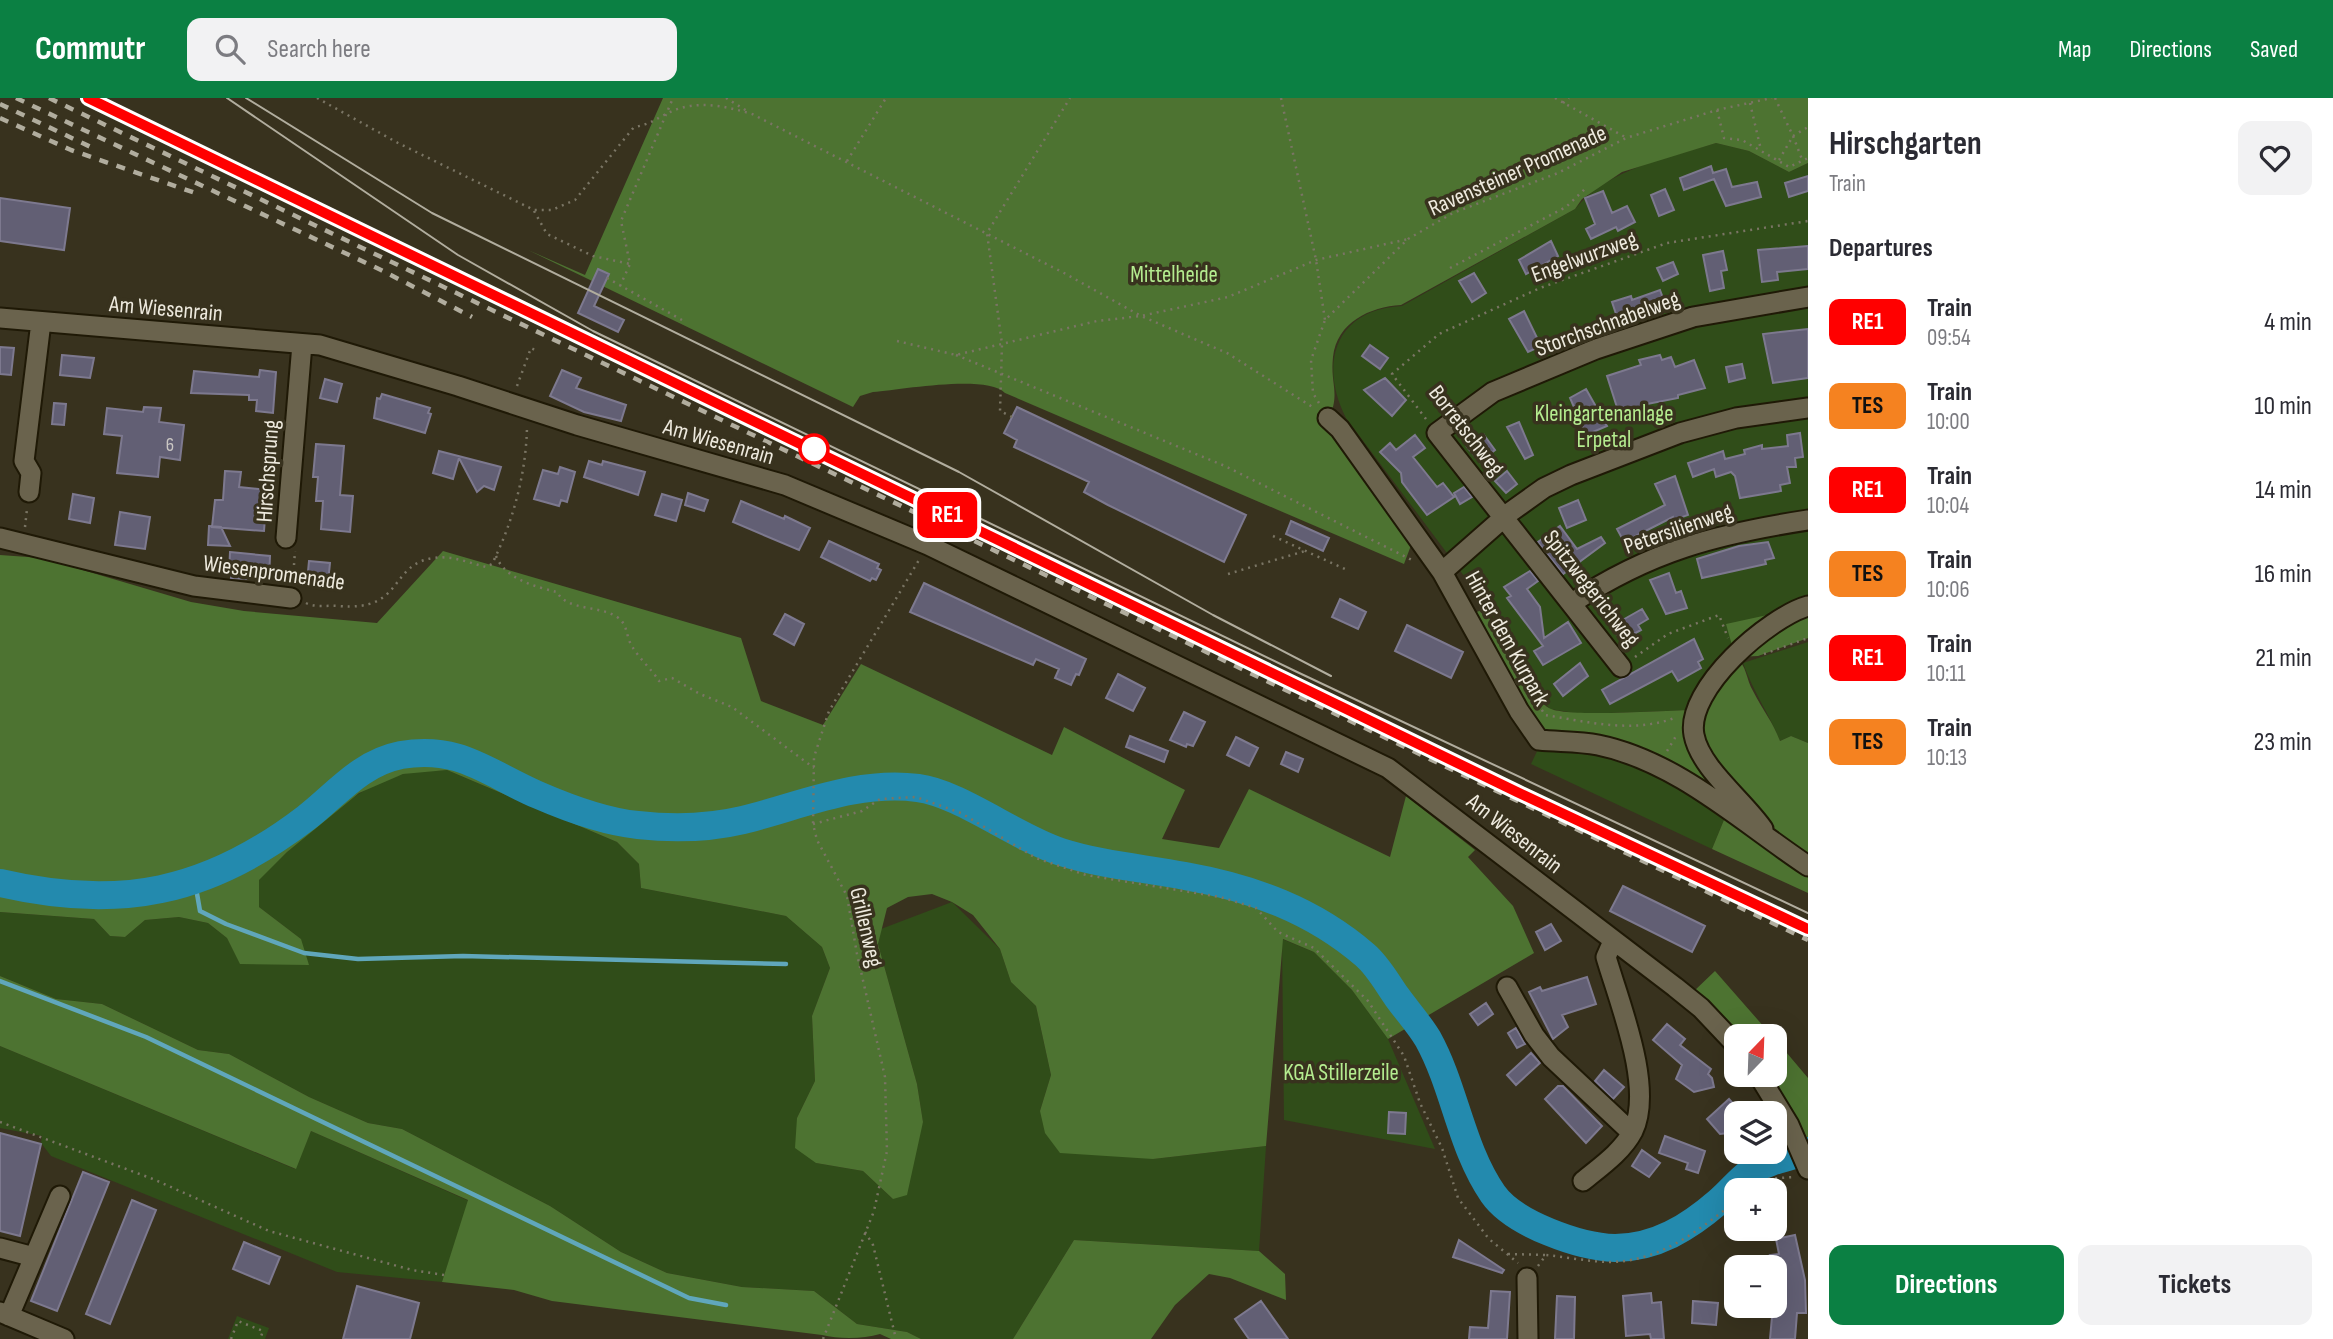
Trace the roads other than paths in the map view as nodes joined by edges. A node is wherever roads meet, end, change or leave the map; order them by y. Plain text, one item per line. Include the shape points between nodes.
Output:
1 (1808, 297) edge
2 (0, 318) edge
3 (41, 322) junction
4 (302, 344) junction
5 (1808, 408) edge
6 (1328, 418) road end
7 (1437, 433) joint
8 (29, 492) road end
9 (1505, 517) junction
10 (1808, 520) edge
11 (0, 538) edge
12 (286, 538) road end
13 (1442, 572) junction
14 (291, 598) road end
15 (1572, 604) junction
16 (1808, 606) edge
17 (1621, 667) road end
18 (1770, 839) junction
19 (1808, 866) edge
20 (1613, 941) junction
21 (1507, 987) dead end
22 (1724, 1032) edge
23 (1766, 1087) edge
24 (1632, 1133) junction
25 (1804, 1171) edge
26 (1583, 1181) dead end
27 (60, 1196) dead end
28 (0, 1248) edge
29 (34, 1257) junction
30 (1527, 1278) road end
31 (5, 1314) edge
32 (64, 1339) edge
33 (1528, 1339) edge

1 - 7 street, Storchschnabelweg via 1693,317 1597,349 1493,392
2 - 3 street, Am Wiesenrain
3 - 4 street, Am Wiesenrain
3 - 8 street via 24,461 31,473
4 - 12 street, Hirschsprung
4 - 20 street, Am Wiesenrain via 320,345 785,485 928,545 1388,768
5 - 9 street via 1736,418 1681,433 1553,484
6 - 13 street, Hinter dem Kurpark
7 - 9 street, Borretschweg
9 - 13 street
9 - 15 street, Spitzwegerichweg
10 - 15 street, Petersilienweg via 1732,532 1644,561
11 - 14 street, Wiesenpromenade via 194,586
13 - 18 street, Hinter dem Kurpark via 1539,740 1598,744 1643,758
15 - 17 street, Spitzwegerichweg
16 - 18 street via 1793,610 1735,656 1703,692 1695,710 1694,735 1710,766
18 - 19 street, Hinter dem Kurpark
20 - 22 street, Am Wiesenrain via 1701,1008
20 - 24 street via 1606,957 1633,1053 1640,1101
21 - 24 street via 1551,1057
23 - 25 street via 1789,1125
24 - 26 street
27 - 29 street
28 - 29 street
29 - 31 street
30 - 33 street
31 - 32 street

